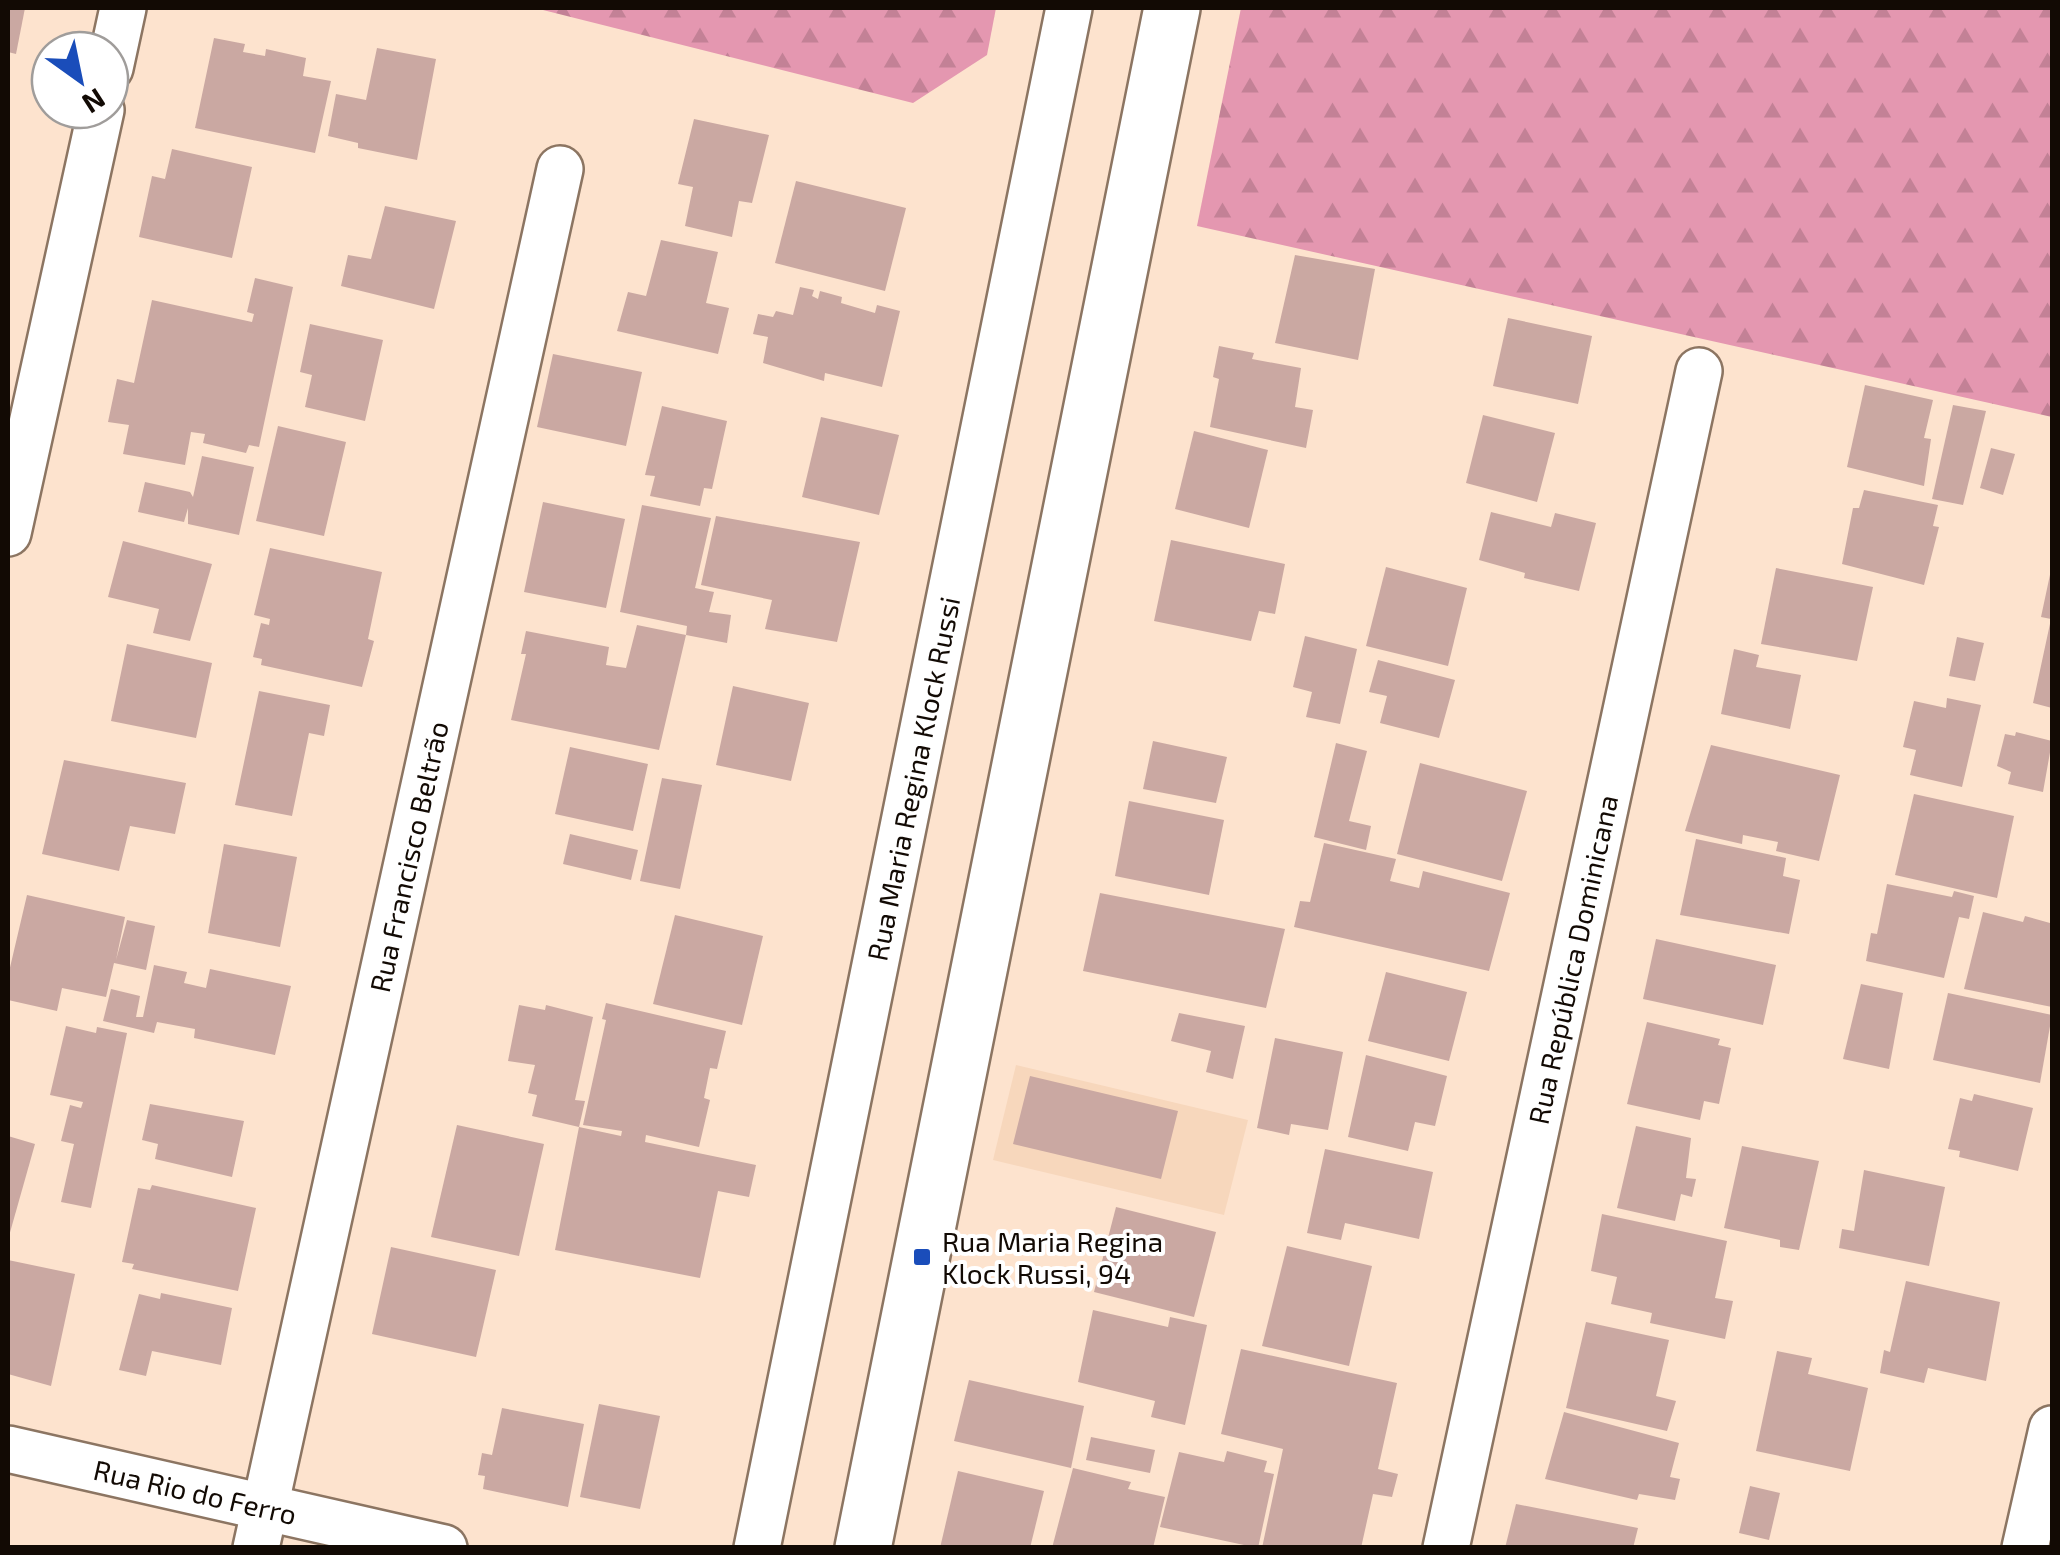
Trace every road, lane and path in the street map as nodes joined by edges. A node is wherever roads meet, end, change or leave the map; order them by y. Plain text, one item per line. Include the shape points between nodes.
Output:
1 (1069, 8) edge
2 (1172, 8) edge
3 (97, 130) edge
4 (560, 169) dead end
5 (1699, 371) dead end
6 (8, 534) edge
7 (2052, 1430) edge
8 (8, 1449) edge
9 (261, 1527) edge
10 (444, 1548) edge
11 (757, 1548) edge
12 (864, 1548) edge
13 (1446, 1548) edge
14 (2025, 1548) edge

1 - 11 street, Rua Maria Regina Klock Russi
2 - 12 street
3 - 6 street
4 - 9 street, Rua Francisco Beltrão
5 - 13 street, Rua República Dominicana
7 - 14 street
8 - 9 street, Rua Rio do Ferro
9 - 10 street, Rua Rio do Ferro

